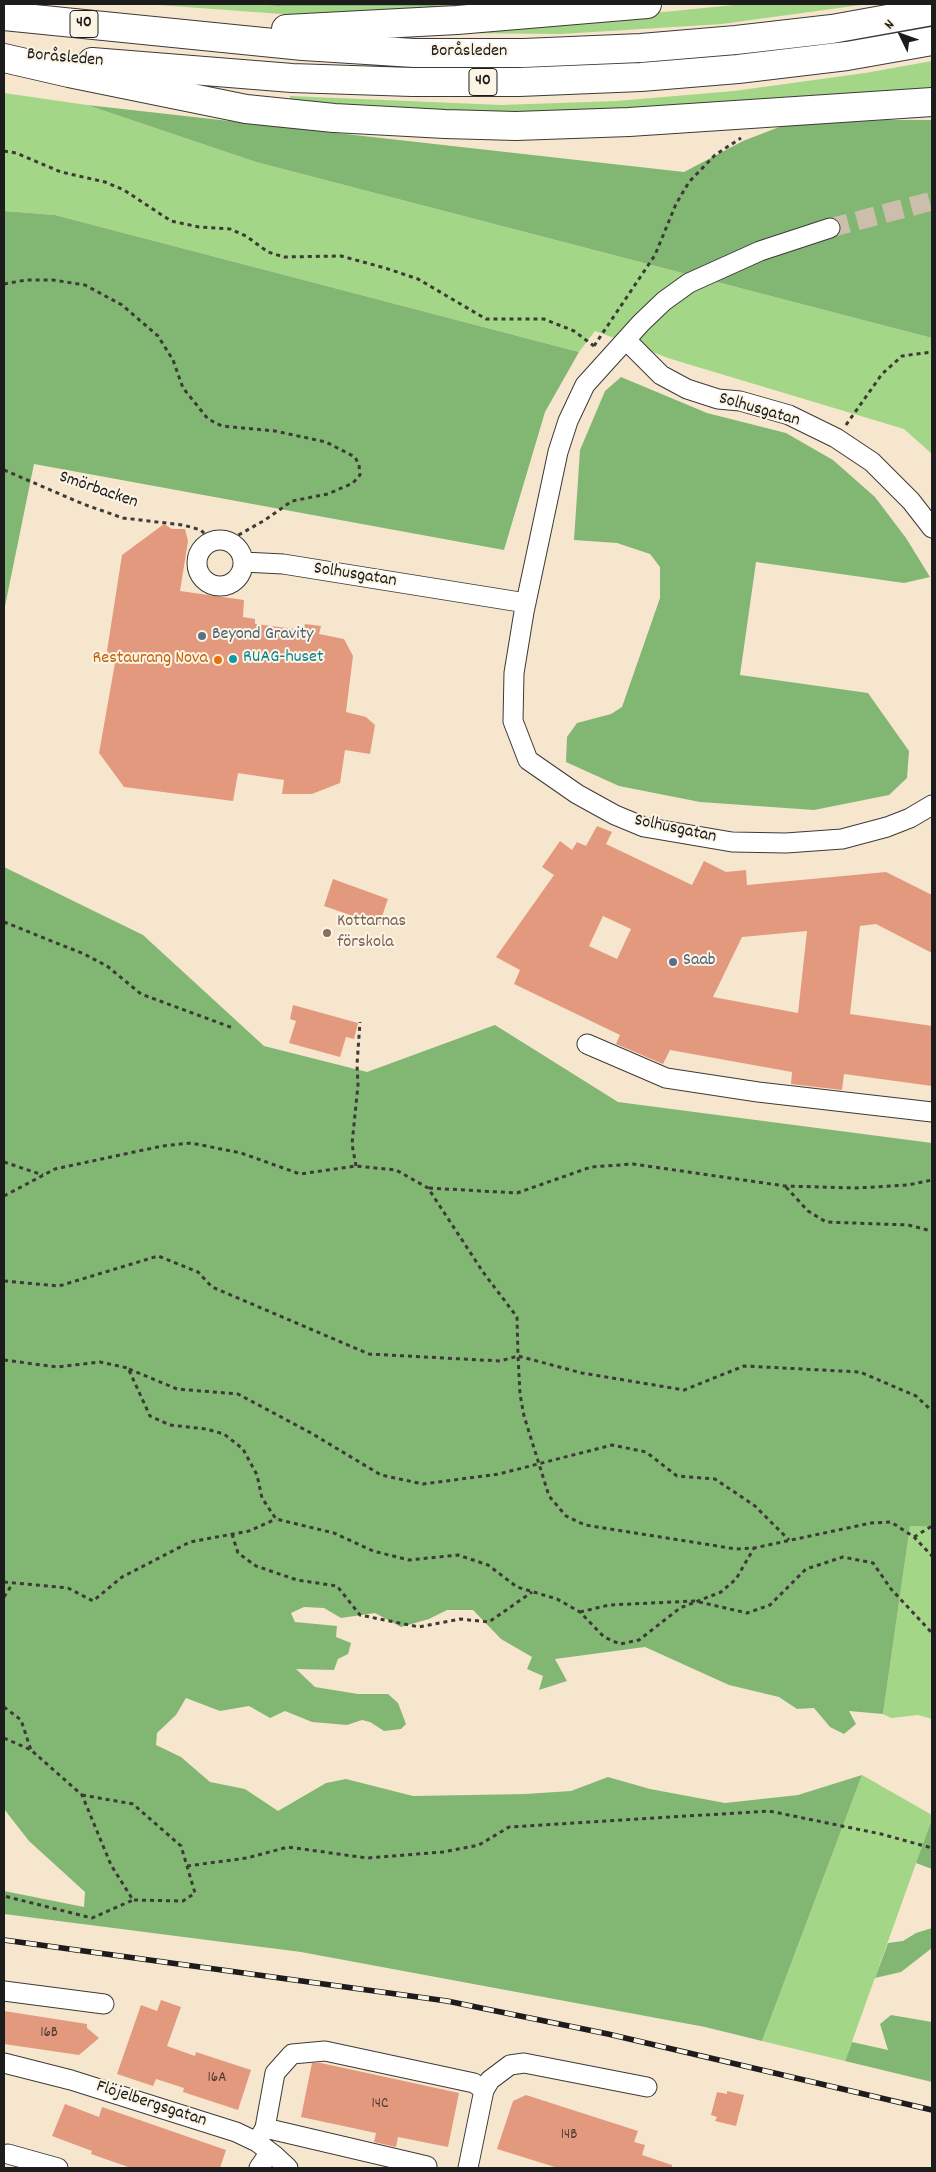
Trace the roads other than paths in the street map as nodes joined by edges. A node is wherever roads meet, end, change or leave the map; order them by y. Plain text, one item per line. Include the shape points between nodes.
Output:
1 (646, 4) edge
2 (932, 11) edge
3 (4, 16) edge
4 (164, 32) junction
5 (932, 41) edge
6 (4, 54) edge
7 (4, 58) edge
8 (932, 102) edge
9 (830, 228) tunnel mouth
10 (626, 340) junction
11 (932, 528) edge
12 (244, 562) junction
13 (526, 603) junction
14 (932, 805) edge
15 (587, 1044) dead end
16 (932, 1112) edge
17 (4, 1991) edge
18 (104, 2004) dead end
19 (4, 2063) edge
20 (647, 2087) dead end
21 (484, 2090) junction
22 (264, 2141) junction
23 (8, 2154) dead end
24 (427, 2166) dead end
25 (58, 2168) edge
26 (259, 2168) edge
27 (288, 2168) edge
28 (468, 2168) edge

1 - 4 highway via 457,20
2 - 4 highway, Boråsleden / 40 via 736,40 524,53 414,53
3 - 4 highway, Boråsleden / 40
5 - 6 highway, Boråsleden / 40 via 847,56 738,69 519,82 292,78
7 - 8 highway via 246,109 334,118 436,123 516,126 629,122
9 - 10 street, Solhusgatan via 751,255 689,283 664,301
10 - 11 street, Solhusgatan via 661,375 687,389 789,415 836,438 872,462 911,501
10 - 13 street, Solhusgatan via 586,385 568,421 558,452
12 - 12 street via 237,579 221,586 204,580 197,564 203,546 219,541 236,546
12 - 13 street, Solhusgatan via 283,564
13 - 14 street, Solhusgatan via 512,697 512,721 520,743 528,760 577,794 615,815 644,827 732,842 786,843 842,839 903,821
15 - 16 street via 666,1078
17 - 18 street
19 - 22 street, Flöjelbergsgatan via 71,2080
20 - 21 street via 524,2063 510,2065 490,2080
21 - 22 street via 474,2083 325,2051 292,2054 275,2073
21 - 28 street
22 - 24 street
22 - 26 street
22 - 27 street, Flöjelbergsgatan
23 - 25 street

